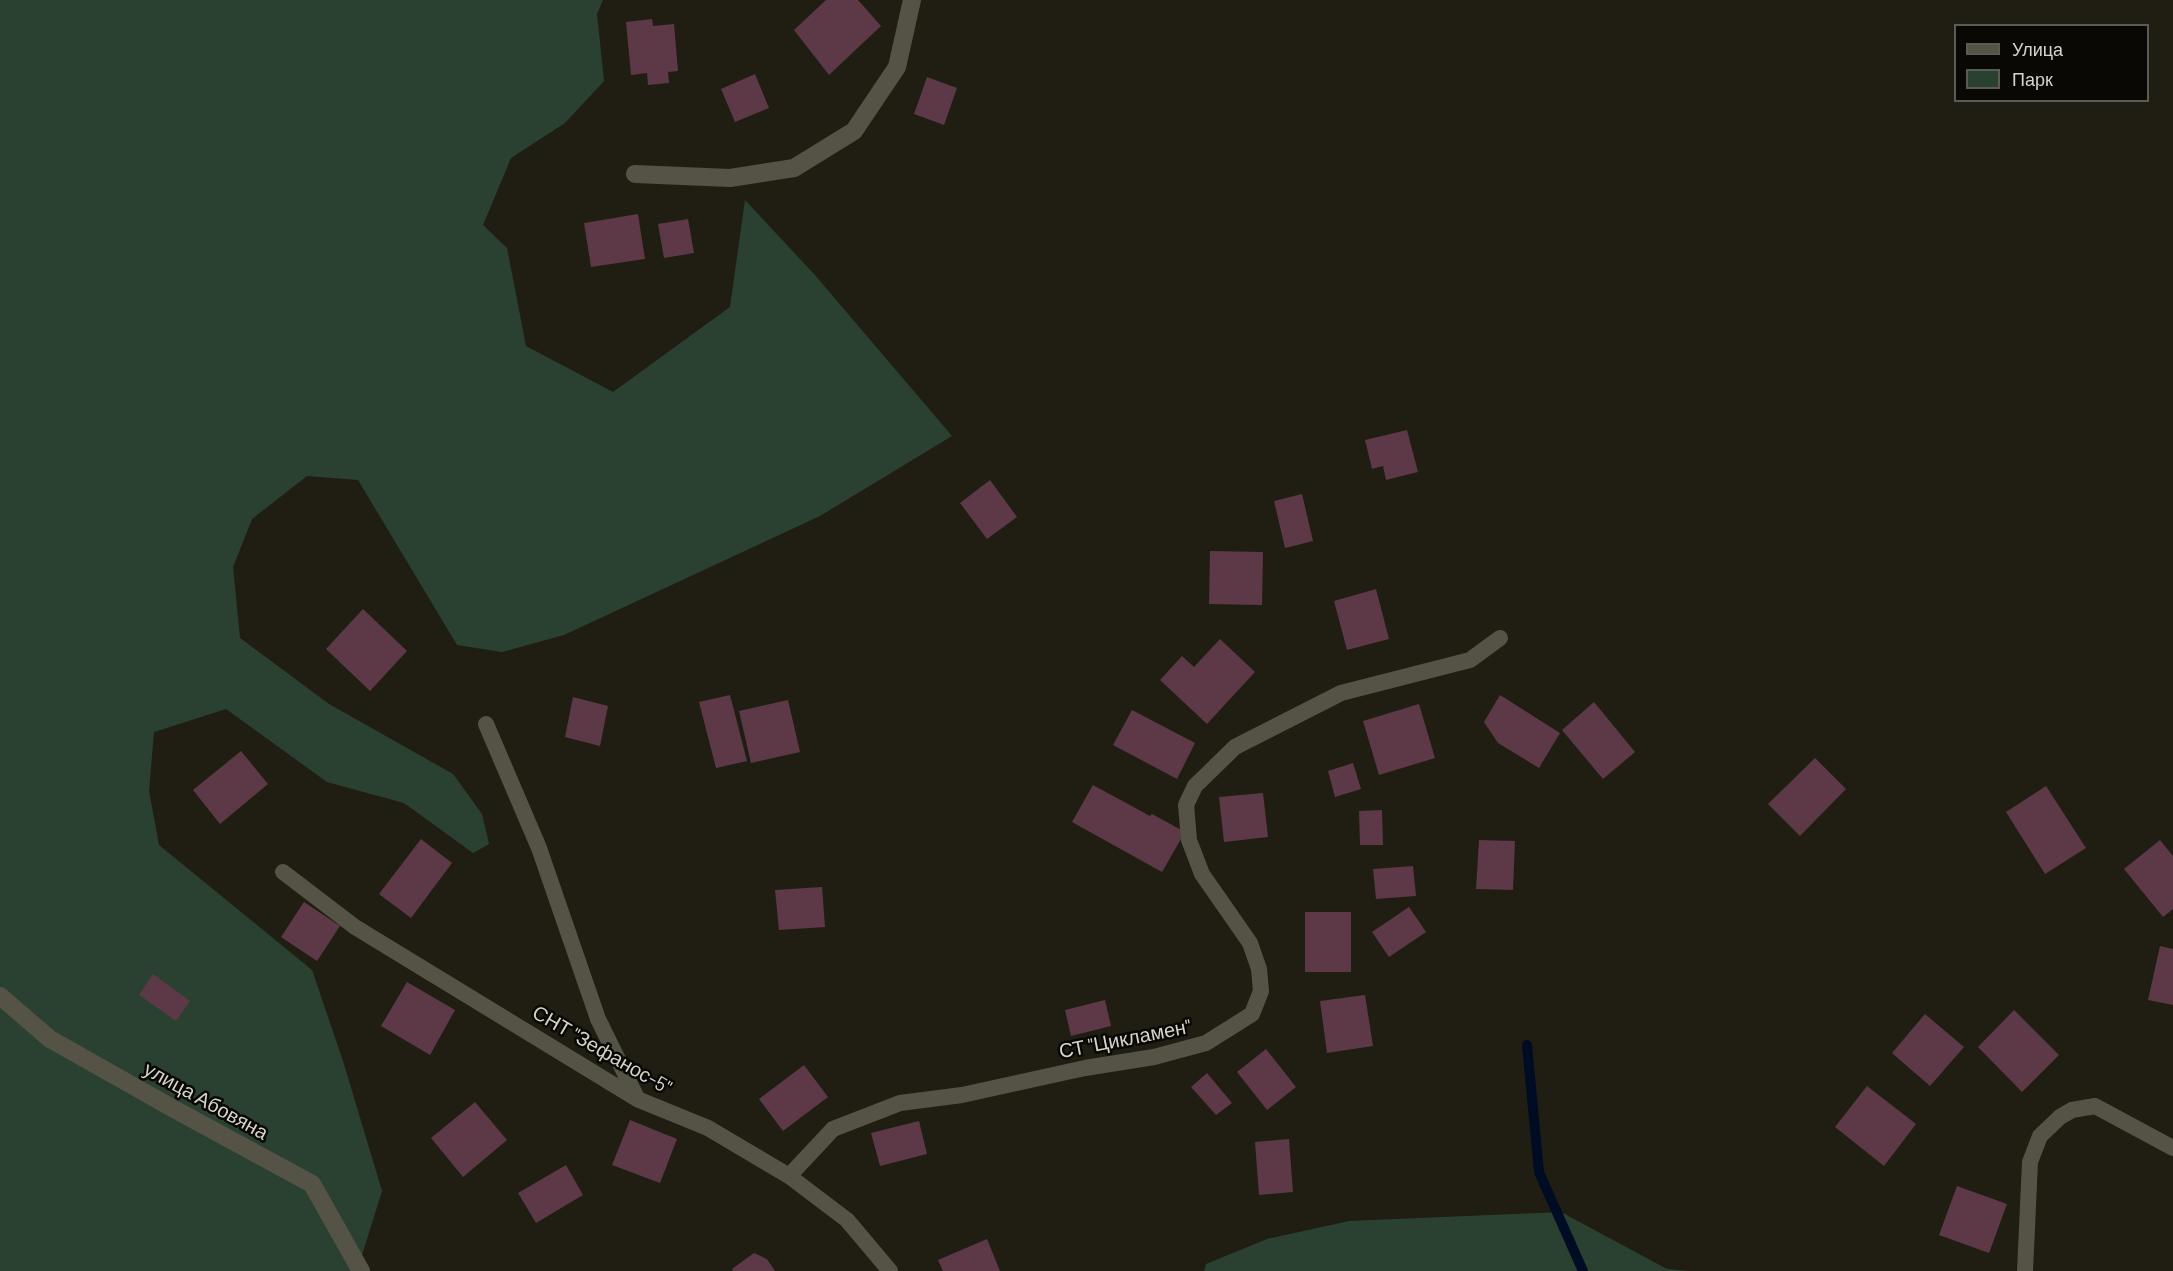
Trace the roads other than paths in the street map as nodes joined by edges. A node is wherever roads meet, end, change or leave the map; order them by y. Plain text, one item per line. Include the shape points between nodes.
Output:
1 (912, 0) edge
2 (635, 174) dead end
3 (1500, 638) dead end
4 (486, 724) dead end
5 (283, 872) dead end
6 (0, 996) edge
7 (637, 1099) junction
8 (2173, 1148) edge
9 (789, 1176) junction
10 (362, 1271) edge
11 (890, 1271) edge
12 (2025, 1271) edge

1 - 2 street via 897,67 854,131 794,168 730,178
3 - 9 lane, СТ "Цикламен" via 1470,660 1341,693 1235,747 1195,786 1186,805 1189,840 1202,874 1251,943 1261,991 1252,1014 1206,1044 962,1095 900,1103 833,1129
4 - 7 lane via 539,848 598,1019
5 - 7 lane, СНТ "Зефанос-5" via 356,927
6 - 10 street, улица Абовяна via 50,1039 312,1184
7 - 9 lane, СНТ "Зефанос-5" via 708,1128
8 - 12 lane via 2095,1106 2072,1110 2060,1117 2040,1136 2030,1162
9 - 11 lane, СНТ "Зефанос-5" via 847,1220

